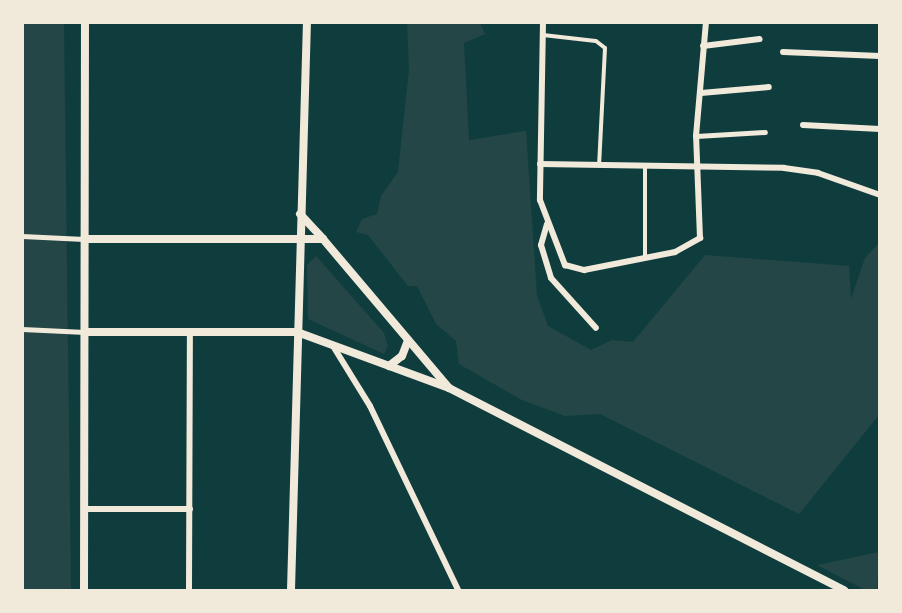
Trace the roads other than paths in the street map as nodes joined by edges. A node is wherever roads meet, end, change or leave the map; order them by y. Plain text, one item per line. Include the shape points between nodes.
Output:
1 (86, 22) edge
2 (307, 22) edge
3 (543, 22) edge
4 (706, 22) edge
5 (543, 35) junction
6 (760, 39) dead end
7 (703, 46) junction
8 (783, 52) dead end
9 (879, 56) edge
10 (769, 87) dead end
11 (701, 93) junction
12 (804, 125) dead end
13 (879, 129) edge
14 (765, 132) dead end
15 (696, 136) junction
16 (540, 164) junction
17 (645, 166) junction
18 (599, 167) junction
19 (697, 167) junction
20 (879, 195) edge
21 (300, 214) junction
22 (547, 224) junction
23 (22, 236) edge
24 (299, 238) junction
25 (84, 239) junction
26 (323, 239) junction
27 (645, 258) junction
28 (596, 328) dead end
29 (22, 329) edge
30 (85, 332) junction
31 (190, 332) junction
32 (297, 332) junction
33 (408, 340) junction
34 (332, 344) junction
35 (388, 366) junction
36 (449, 388) junction
37 (84, 509) junction
38 (190, 509) junction
39 (84, 591) edge
40 (189, 591) edge
41 (291, 591) edge
42 (458, 591) edge
43 (844, 591) edge

1 - 25 street
2 - 21 street
3 - 5 street
4 - 7 street
5 - 16 street
5 - 18 lane via 596,41 604,48
6 - 7 street
7 - 11 street
8 - 9 street
10 - 11 street
11 - 15 street
12 - 13 street
14 - 15 street
15 - 19 street
16 - 18 street
16 - 22 street
17 - 18 street
17 - 19 street
17 - 27 lane
19 - 20 street via 807,171
19 - 27 street via 701,231 694,245
21 - 24 street
21 - 26 street
22 - 27 street via 565,265 584,270
22 - 28 street via 541,245 551,278
23 - 25 street
24 - 25 street
24 - 26 street
24 - 32 street
25 - 30 street
26 - 33 street
29 - 30 street
30 - 31 street
30 - 37 street
31 - 32 street
31 - 38 street
32 - 34 street
32 - 41 street
33 - 35 street via 402,356
33 - 36 street
34 - 35 street
34 - 42 street via 370,406
35 - 36 street
36 - 43 street
37 - 38 street
37 - 39 street
38 - 40 street

